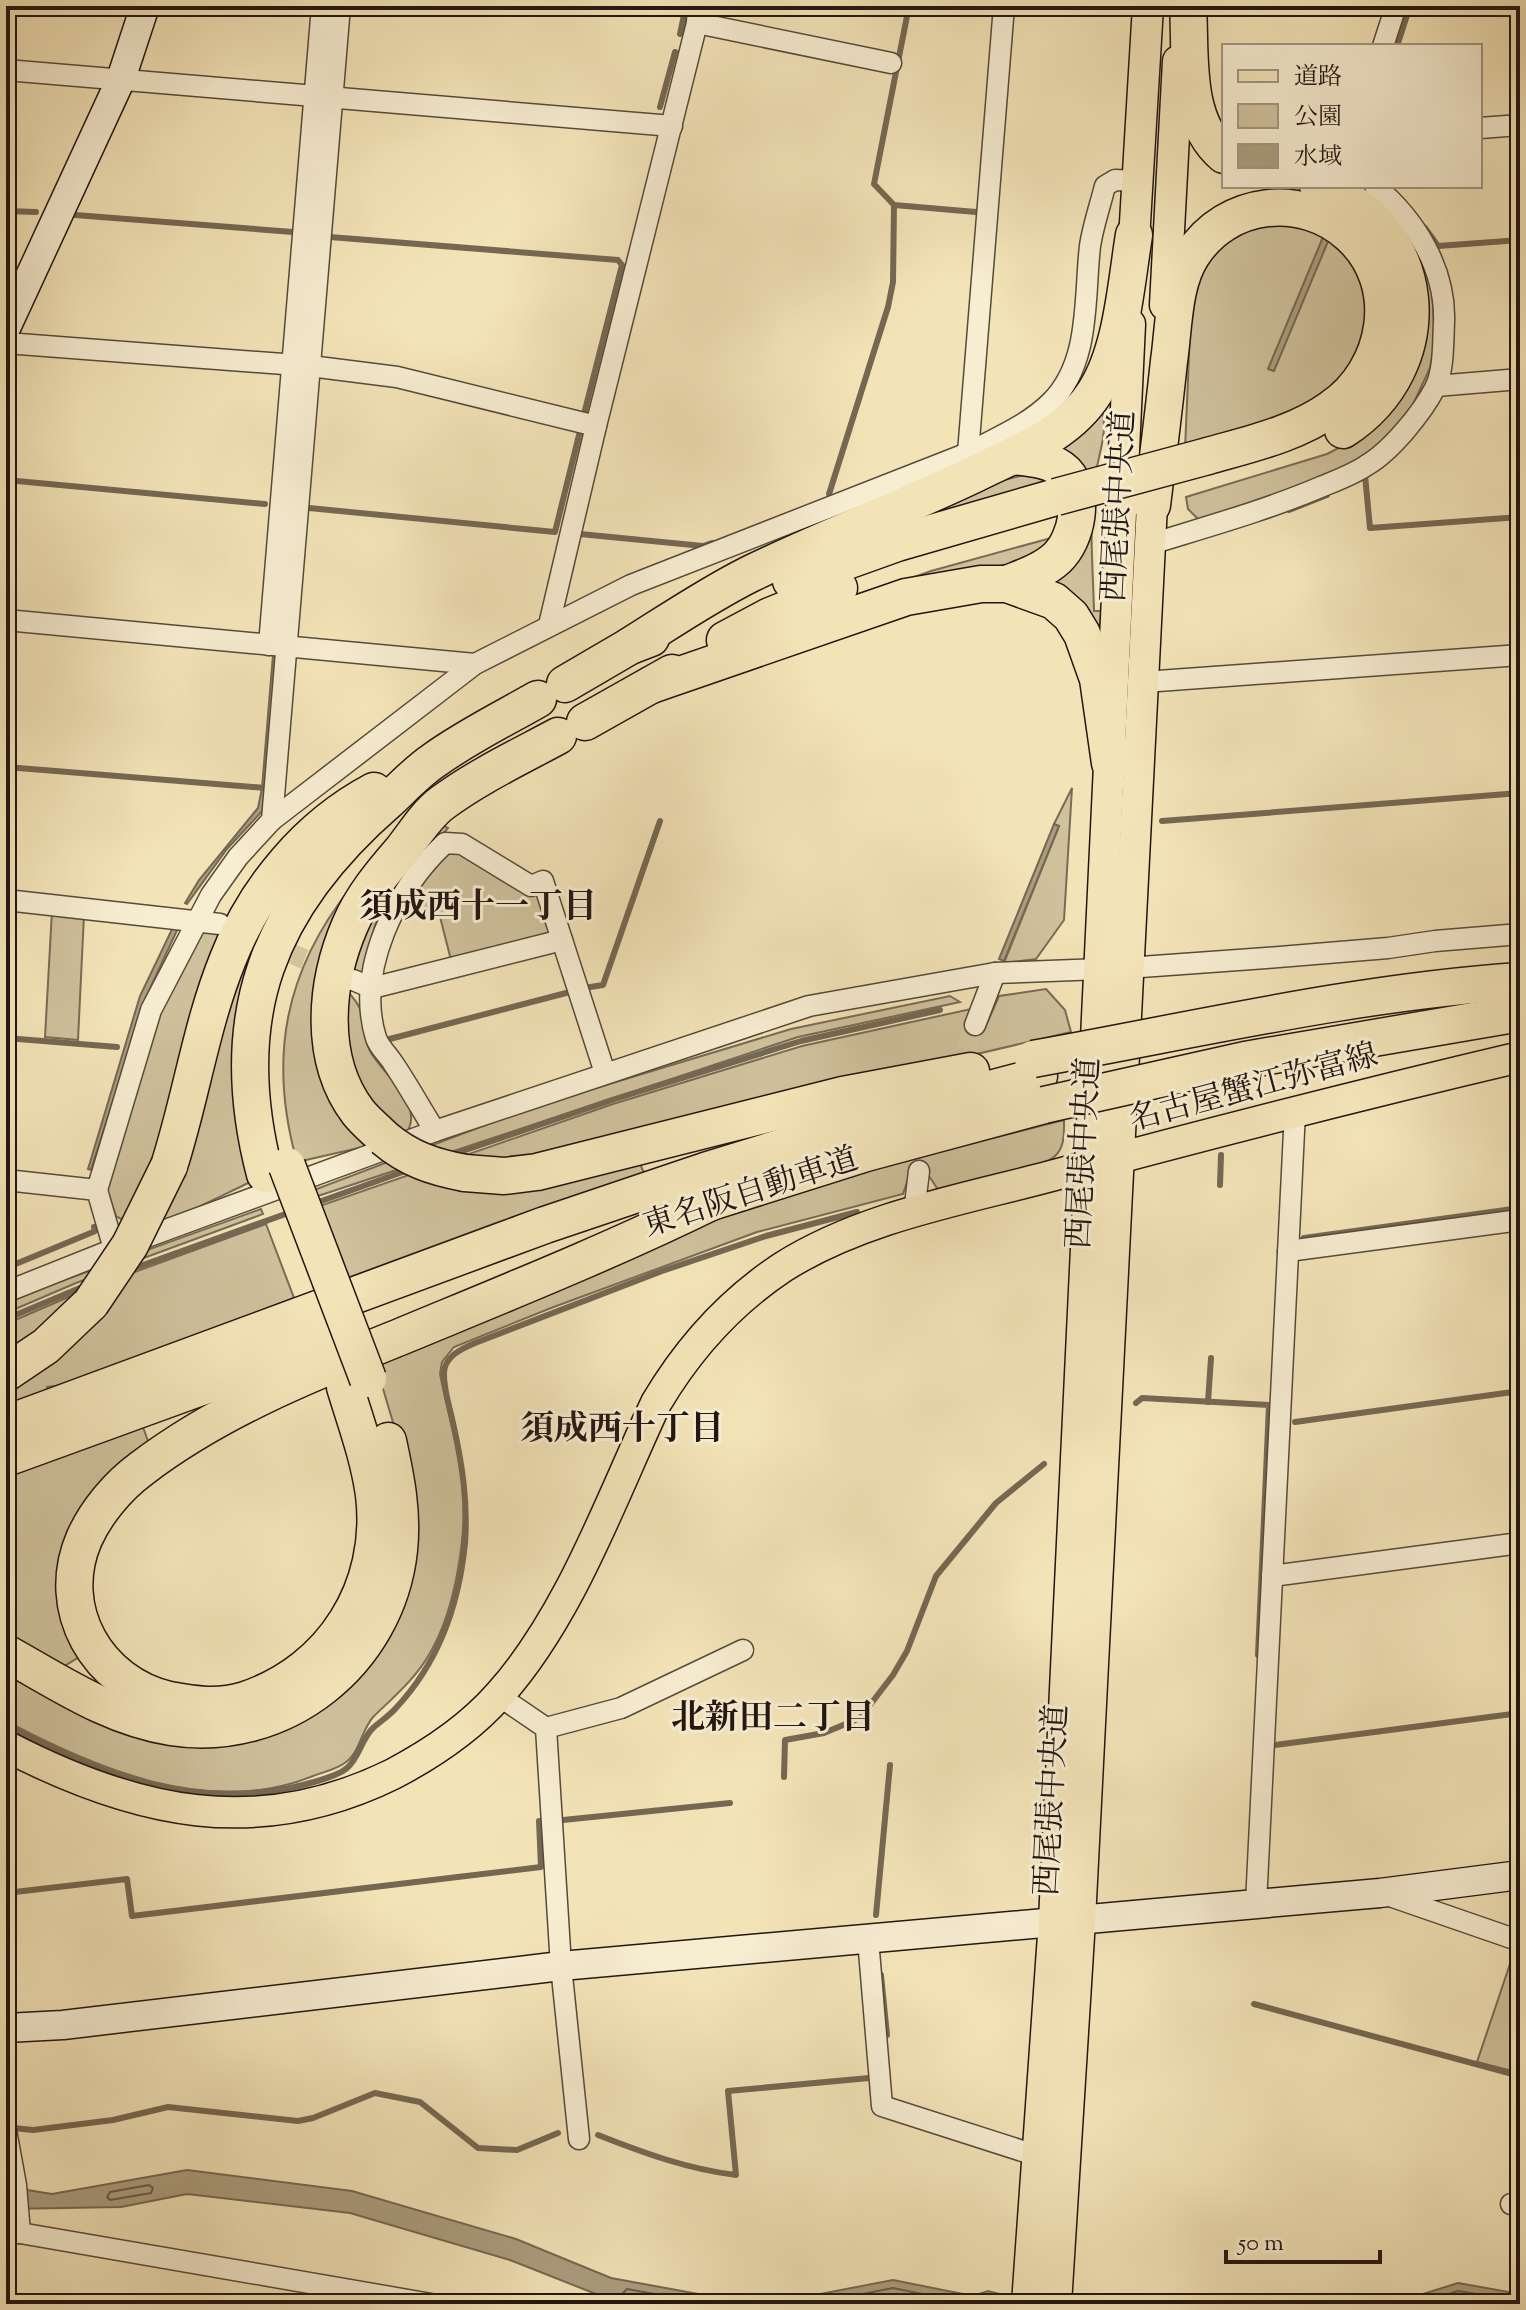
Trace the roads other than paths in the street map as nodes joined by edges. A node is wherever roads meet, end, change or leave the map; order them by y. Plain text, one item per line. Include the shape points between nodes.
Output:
1 (145, 6) edge
2 (322, 6) edge
3 (340, 6) edge
4 (1004, 6) edge
5 (1148, 6) edge
6 (1181, 6) edge
7 (1188, 6) edge
8 (1396, 6) edge
9 (698, 14) edge
10 (1384, 44) edge
11 (891, 63) dead end
12 (6, 70) edge
13 (121, 79) junction
14 (324, 96) junction
15 (1520, 125) edge
16 (672, 126) junction
17 (1482, 128) edge
18 (1222, 153) edge
19 (1137, 181) junction
20 (1323, 188) edge
21 (1378, 188) edge
22 (1134, 235) junction
23 (6, 328) edge
24 (6, 343) edge
25 (301, 366) junction
26 (1520, 379) edge
27 (1436, 386) junction
28 (596, 426) junction
29 (968, 453) junction
30 (1012, 456) junction
31 (1208, 467) junction
32 (1152, 505) junction
33 (1057, 509) junction
34 (1151, 544) junction
35 (1007, 584) junction
36 (6, 620) edge
37 (549, 625) junction
38 (278, 646) junction
39 (630, 646) junction
40 (1520, 655) edge
41 (475, 664) junction
42 (1144, 682) junction
43 (651, 685) junction
44 (433, 761) junction
45 (1110, 763) junction
46 (439, 805) junction
47 (272, 820) junction
48 (6, 900) edge
49 (198, 919) junction
50 (220, 924) tunnel mouth
51 (1520, 934) edge
52 (562, 940) junction
53 (1114, 968) junction
54 (995, 973) junction
55 (1520, 982) edge
56 (363, 984) junction
57 (1520, 1013) edge
58 (975, 1025) tunnel mouth
59 (1520, 1057) edge
60 (605, 1073) junction
61 (1039, 1080) junction
62 (1295, 1111) junction
63 (435, 1131) junction
64 (1103, 1162) junction
65 (276, 1170) junction
66 (919, 1171) dead end
67 (6, 1180) edge
68 (97, 1190) junction
69 (713, 1201) junction
70 (914, 1213) junction
71 (1520, 1220) edge
72 (114, 1249) junction
73 (1288, 1251) junction
74 (6, 1292) edge
75 (6, 1373) edge
76 (356, 1383) junction
77 (6, 1424) edge
78 (6, 1458) edge
79 (1520, 1543) edge
80 (1272, 1576) junction
81 (743, 1650) dead end
82 (6, 1653) edge
83 (499, 1696) junction
84 (546, 1728) junction
85 (6, 1746) edge
86 (1520, 1875) edge
87 (1380, 1893) junction
88 (1256, 1904) junction
89 (1067, 1920) junction
90 (868, 1939) junction
91 (1520, 1941) edge
92 (561, 1966) junction
93 (6, 2028) edge
94 (6, 2130) edge
95 (579, 2139) dead end
96 (1038, 2156) junction
97 (14, 2227) edge
98 (1042, 2295) edge
99 (390, 2301) edge
100 (431, 2304) edge

1 - 13 street
2 - 14 street
3 - 14 street
4 - 29 street
5 - 19 main road, 西尾張中央道
6 - 32 main road, 西尾張中央道
7 - 18 highway via 1195,104 1209,138
8 - 10 street
9 - 11 street
9 - 16 street
12 - 13 street
13 - 14 street
13 - 23 street
14 - 16 street
14 - 25 street
15 - 17 street
16 - 28 street
19 - 22 main road, 西尾張中央道
19 - 29 street via 1115,180 1105,186 1090,244 1080,340 1066,385 1021,426
20 - 31 highway via 1355,206 1392,243 1412,306 1405,353 1383,394 1338,434 1305,450
21 - 27 street via 1393,200 1427,249 1442,290 1444,326
22 - 30 highway via 1116,340 1095,393 1063,427
22 - 45 main road, 西尾張中央道
24 - 25 street
25 - 28 street via 397,377
25 - 38 street
26 - 27 street
27 - 34 street via 1394,443 1368,465 1267,507
28 - 37 street
29 - 37 street via 631,585
30 - 35 highway via 1042,460 1064,471 1076,497 1076,517 1067,547 1056,559
30 - 39 highway via 750,574
31 - 32 highway via 1310,421 1349,395 1365,377 1381,337 1382,292 1365,252 1336,224 1302,210 1265,207 1225,223 1192,255 1177,299
31 - 33 highway, bridge
32 - 34 main road, 西尾張中央道
33 - 39 highway via 965,522 832,565
33 - 43 highway via 770,616
34 - 42 main road, 西尾張中央道
35 - 43 highway via 906,597
35 - 45 highway via 1054,601 1082,634 1098,679
36 - 38 street
37 - 41 street
38 - 41 street
38 - 47 street
39 - 44 highway
40 - 42 street
41 - 47 street
42 - 53 main road, 西尾張中央道
43 - 46 highway
44 - 65 highway via 336,850 276,939 257,995 248,1055 252,1116
44 - 75 highway, bridge via 347,805 313,833 260,897 228,959 169,1166 130,1245 91,1303 46,1346
45 - 53 main road, 西尾張中央道
46 - 61 highway, bridge via 363,900 345,939 328,1025 333,1059 358,1112 412,1158 465,1173 537,1172 843,1095
46 - 65 highway via 356,862 307,930 279,1015 272,1080
47 - 49 street via 238,857
48 - 49 street
49 - 50 street
49 - 68 street via 151,1010
51 - 53 street
52 - 56 street
52 - 56 street via 543,881 531,886 462,844 445,843 407,888 372,975
52 - 60 street
53 - 54 street
53 - 64 main road, 西尾張中央道
54 - 58 street
54 - 60 street via 809,1006
55 - 61 highway, 東名阪自動車道, bridge via 1255,1028
56 - 63 street via 377,1040
57 - 61 highway, 東名阪自動車道, bridge via 1245,1060
59 - 62 main road, 名古屋蟹江弥富線
60 - 63 street
61 - 69 highway, 東名阪自動車道 via 866,1153
61 - 77 highway, 東名阪自動車道 via 854,1125 705,1171
62 - 64 main road, 名古屋蟹江弥富線
62 - 73 street
63 - 72 street
64 - 70 main road, 名古屋蟹江弥富線
64 - 89 main road, 西尾張中央道
65 - 76 highway
66 - 70 street
67 - 68 street
68 - 72 street
69 - 76 highway via 629,1242 303,1377 198,1431 140,1469 120,1487 84,1539 76,1579 84,1630 117,1676 162,1698 212,1706 237,1703 282,1684 333,1641 361,1596 375,1523
69 - 78 highway, 東名阪自動車道
70 - 83 main road, 名古屋蟹江弥富線 via 848,1233 784,1267 742,1297 706,1333 656,1403 563,1604
71 - 73 street
72 - 74 street
73 - 80 street
76 - 82 highway via 387,1439 399,1493 399,1553 376,1626 326,1685 263,1721 195,1730 106,1708
79 - 80 street
80 - 88 street
81 - 84 street via 621,1708
83 - 84 street
83 - 85 main road, 名古屋蟹江弥富線 via 419,1760 361,1789 266,1811 208,1812 140,1801 96,1788
84 - 92 street
86 - 87 street
87 - 88 street
87 - 91 street
88 - 89 street
89 - 90 street
89 - 96 main road, 西尾張中央道
89 - 98 main road, 西尾張中央道
90 - 92 street
90 - 96 street via 882,2106
92 - 93 street
92 - 95 street
94 - 97 street via 16,2185
96 - 98 main road, 西尾張中央道
97 - 99 street
99 - 100 street

